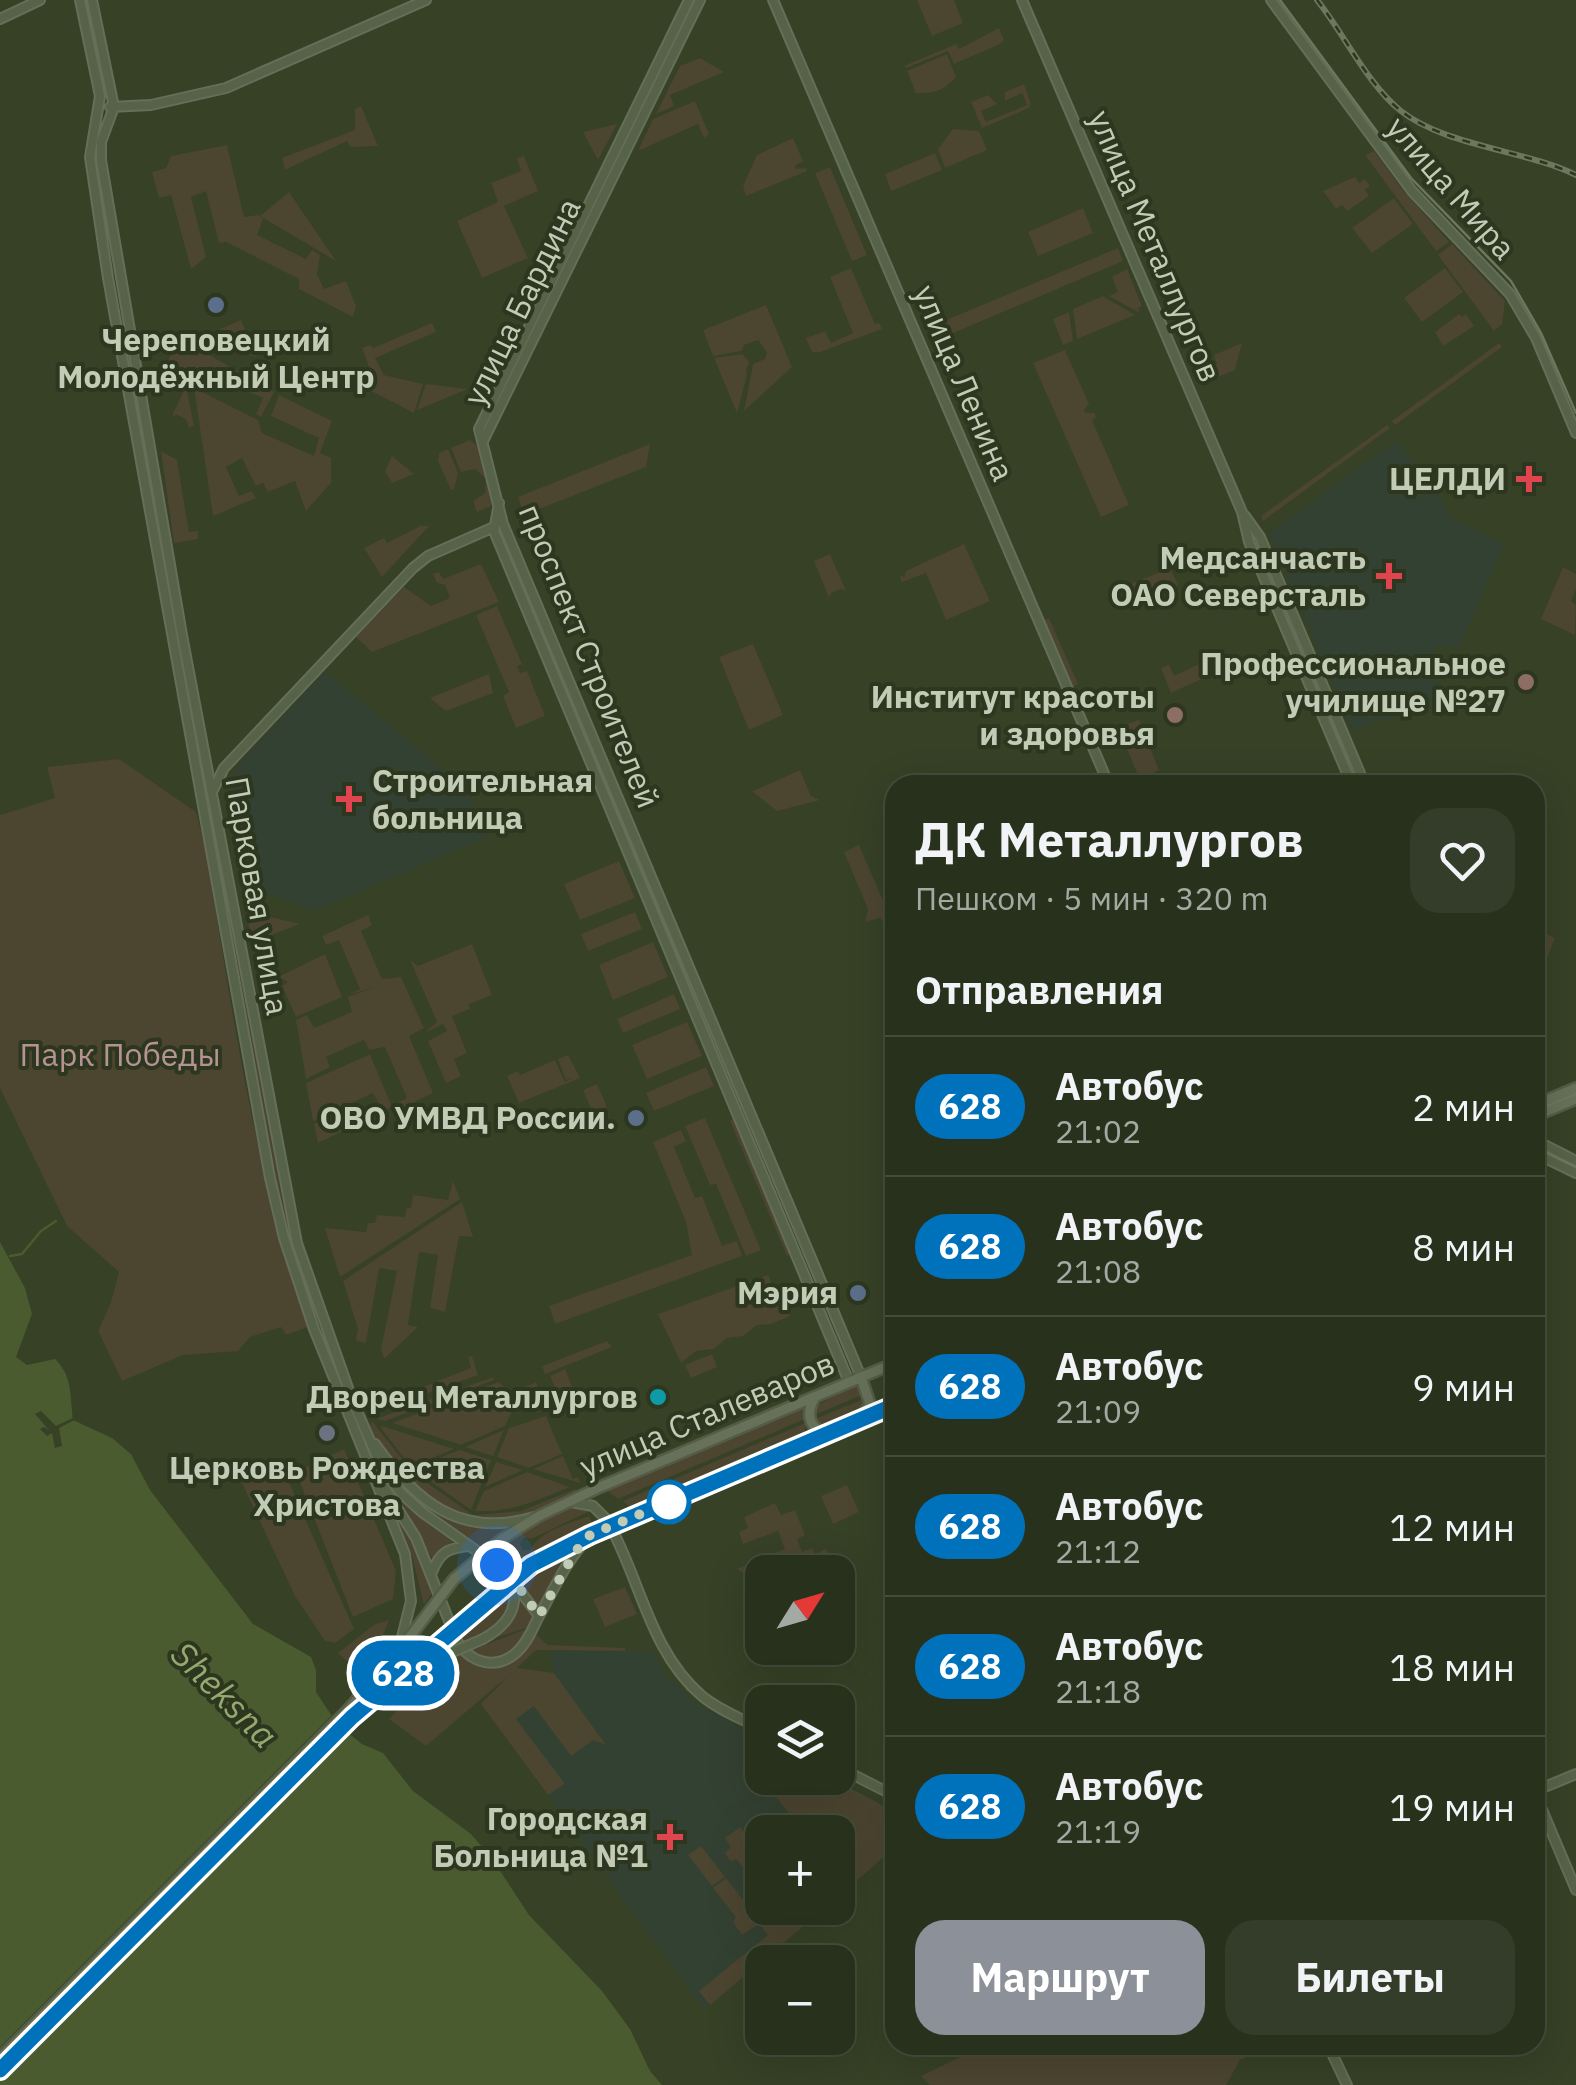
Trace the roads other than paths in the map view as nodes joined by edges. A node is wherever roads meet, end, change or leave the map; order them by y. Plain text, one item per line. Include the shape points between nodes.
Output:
1 (40, 0) edge
2 (80, 0) edge
3 (426, 0) edge
4 (688, 0) edge
5 (700, 0) edge
6 (773, 0) edge
7 (1022, 0) edge
8 (1271, 0) edge
9 (92, 1) edge
10 (0, 20) edge
11 (100, 107) junction
12 (114, 108) junction
13 (638, 117) junction
14 (603, 184) junction
15 (1574, 423) edge
16 (1576, 433) edge
17 (483, 441) junction
18 (500, 500) junction
19 (1242, 512) junction
20 (503, 524) junction
21 (493, 528) junction
22 (1105, 775) edge
23 (1348, 775) edge
24 (1361, 775) edge
25 (208, 793) junction
26 (1576, 1088) edge
27 (1576, 1099) edge
28 (1545, 1102) edge
29 (1545, 1112) edge
30 (1545, 1145) edge
31 (1545, 1158) edge
32 (1576, 1161) edge
33 (1576, 1173) edge
34 (885, 1367) edge
35 (861, 1377) junction
36 (849, 1382) junction
37 (816, 1396) junction
38 (885, 1410) edge
39 (860, 1421) junction
40 (362, 1424) junction
41 (830, 1434) junction
42 (362, 1452) junction
43 (567, 1502) junction
44 (538, 1516) junction
45 (611, 1526) junction
46 (590, 1535) junction
47 (468, 1546) junction
48 (431, 1574) junction
49 (508, 1574) junction
50 (539, 1616) junction
51 (393, 1659) junction
52 (400, 1676) junction
53 (745, 1720) edge
54 (1576, 1774) edge
55 (855, 1776) edge
56 (1545, 1788) edge
57 (885, 1791) edge
58 (1545, 1816) edge
59 (1576, 1890) edge
60 (1333, 2055) edge
61 (0, 2058) edge
62 (0, 2070) edge
63 (1347, 2085) edge

1 - 10 main road
2 - 11 main road
3 - 12 main road via 226,88
4 - 13 main road, улица Бардина
5 - 13 main road, улица Бардина
6 - 22 main road, улица Ленина
7 - 19 main road, улица Металлургов
8 - 15 main road, улица Мира via 1412,190 1510,294
9 - 12 main road
11 - 12 main road
11 - 25 main road, Парковая улица via 91,170
12 - 25 main road, Парковая улица via 100,152
13 - 14 main road, улица Бардина
14 - 17 main road, улица Бардина
14 - 17 main road, улица Бардина via 479,430
15 - 16 main road, улица Мира
17 - 18 main road
18 - 20 main road, проспект Строителей
18 - 21 main road, проспект Строителей
19 - 23 main road, улица Металлургов
19 - 24 main road, улица Металлургов via 1260,537
20 - 21 main road
20 - 35 main road, проспект Строителей
21 - 25 main road via 413,568 224,768
21 - 36 main road, проспект Строителей
25 - 40 main road, Парковая улица via 291,1223
25 - 42 main road, Парковая улица via 277,1212
26 - 28 main road
27 - 29 main road
30 - 32 main road
31 - 33 main road
34 - 35 main road, улица Сталеваров
35 - 36 main road, улица Сталеваров
35 - 39 main road via 870,1404
36 - 37 main road, улица Сталеваров
37 - 41 main road via 810,1420
37 - 43 main road, улица Сталеваров
38 - 39 main road, улица Сталеваров
39 - 41 main road, улица Сталеваров
40 - 44 main road via 399,1476 447,1514 488,1525
40 - 47 main road, Парковая улица via 401,1493
41 - 45 main road, улица Сталеваров
42 - 48 main road
42 - 51 main road, bridge via 412,1587
43 - 44 main road, улица Сталеваров
43 - 45 main road via 593,1506
44 - 51 main road, улица Сталеваров, bridge via 454,1578
45 - 46 main road, улица Сталеваров
45 - 53 main road via 678,1671 704,1697
46 - 50 main road
46 - 52 main road, улица Сталеваров, bridge via 531,1565
47 - 48 main road via 448,1548
47 - 49 main road, Парковая улица
48 - 50 main road via 451,1630 472,1659 508,1659
49 - 50 main road, Парковая улица
49 - 52 main road, bridge via 513,1611 501,1628
51 - 61 main road, улица Сталеваров
52 - 62 main road, улица Сталеваров
54 - 56 main road
55 - 57 main road
58 - 59 main road
60 - 63 main road

